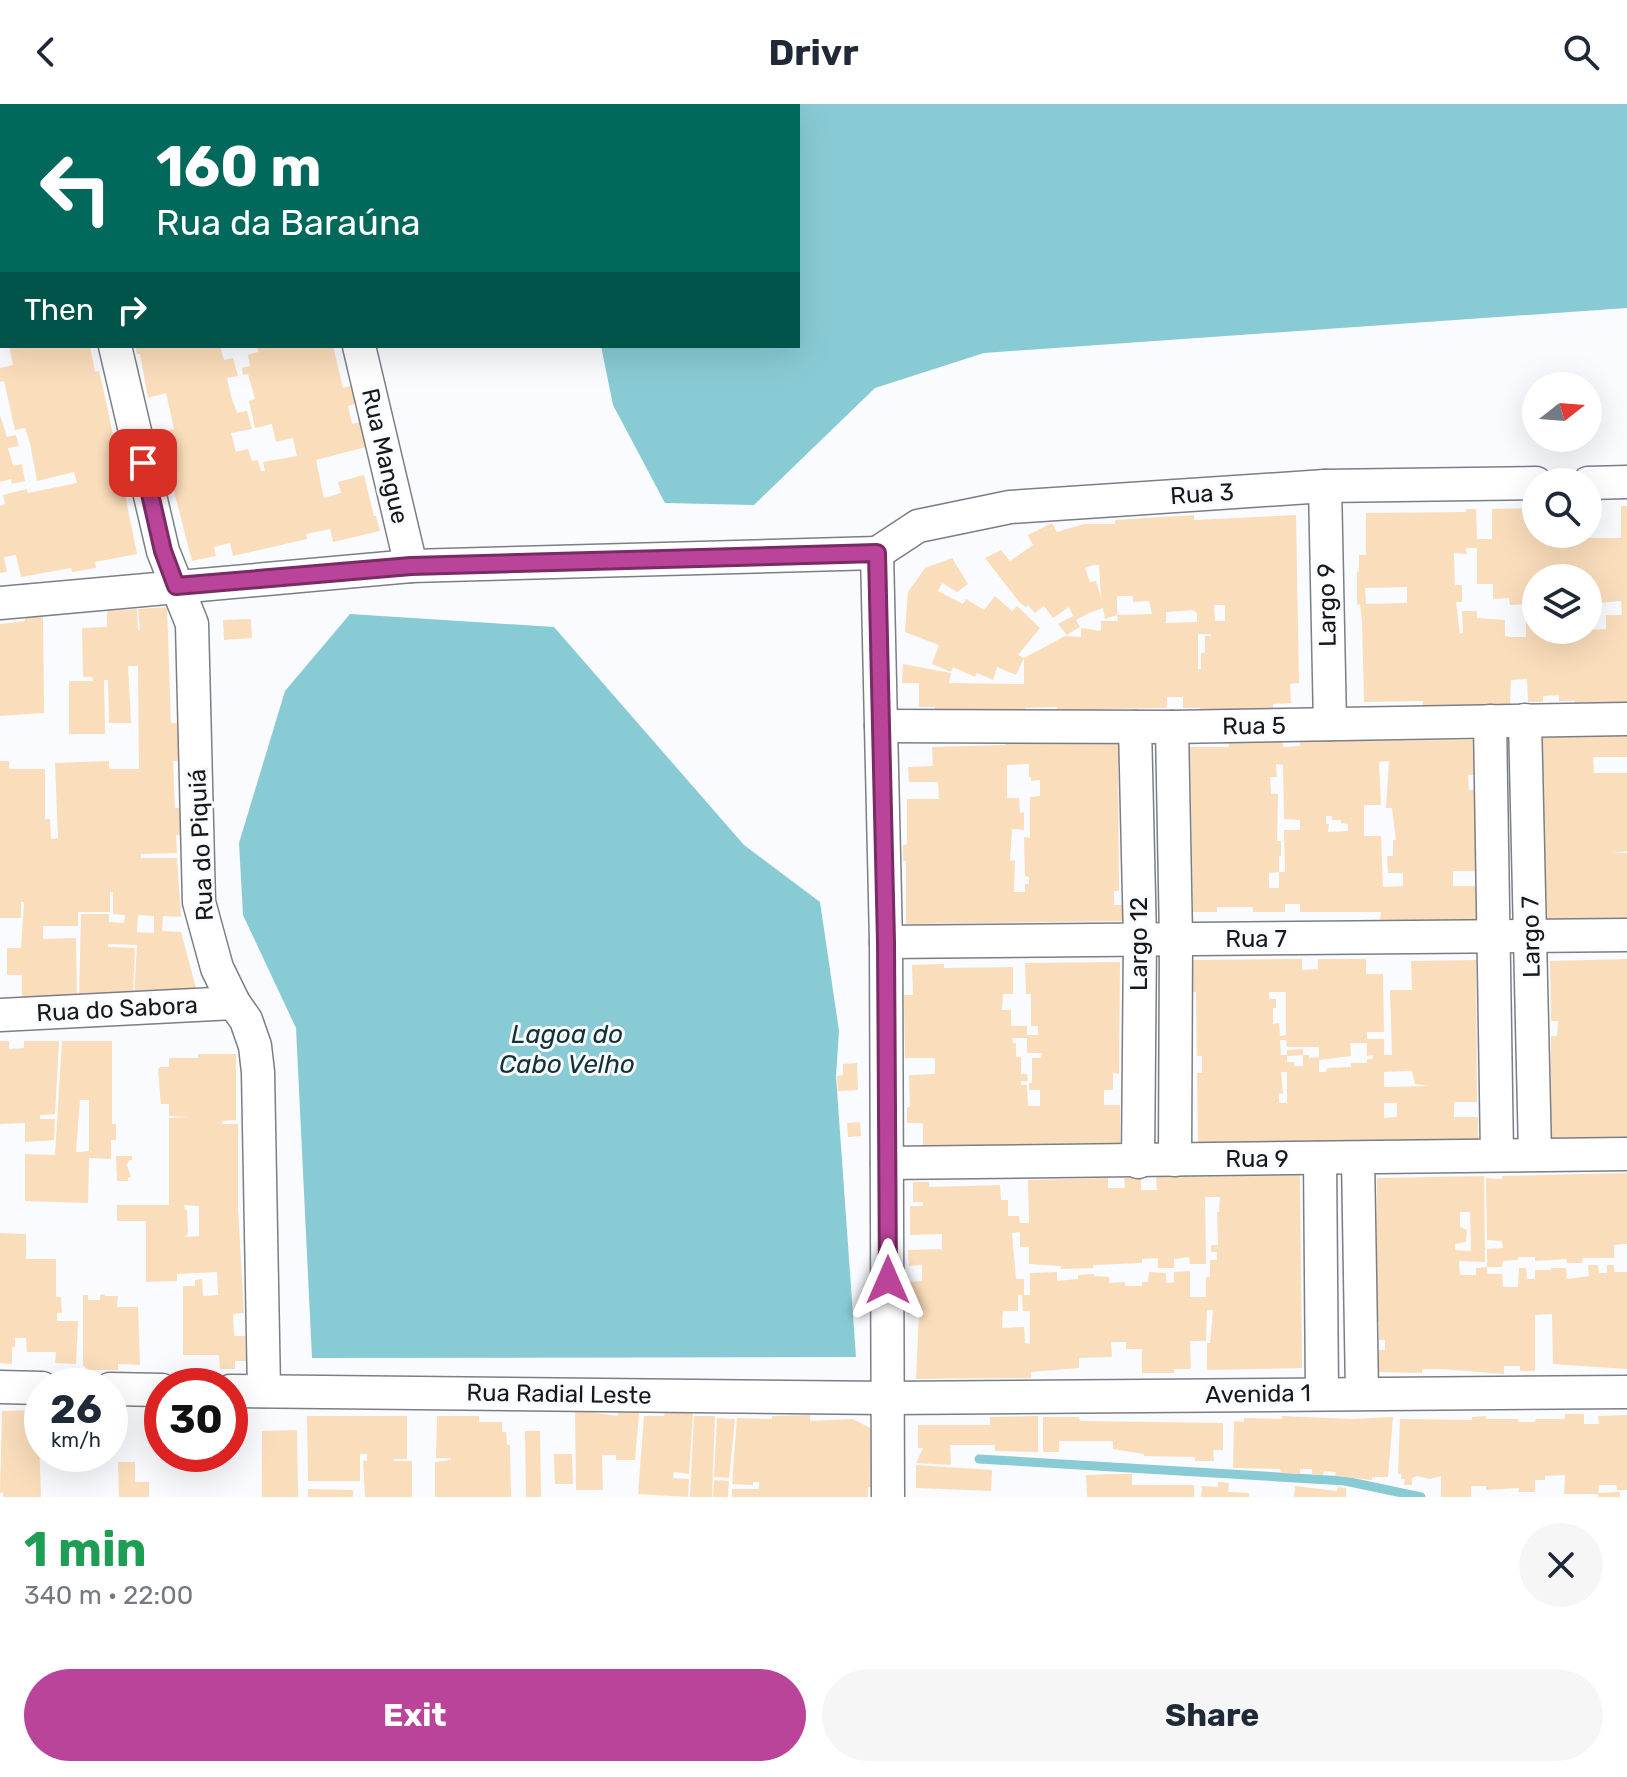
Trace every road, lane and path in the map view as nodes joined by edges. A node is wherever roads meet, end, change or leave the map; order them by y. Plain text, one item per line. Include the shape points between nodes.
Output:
1 (115, 348) edge
2 (359, 348) edge
3 (1627, 482) edge
4 (1522, 483) edge
5 (1602, 483) edge
6 (1325, 486) junction
7 (877, 553) junction
8 (411, 566) junction
9 (176, 586) junction
10 (0, 603) edge
11 (1627, 719) edge
12 (1525, 720) junction
13 (1490, 721) junction
14 (1330, 724) junction
15 (881, 726) junction
16 (1135, 727) junction
17 (1172, 727) junction
18 (1627, 935) edge
19 (1532, 936) junction
20 (1496, 938) junction
21 (1140, 939) junction
22 (1176, 939) junction
23 (886, 942) junction
24 (234, 1003) junction
25 (0, 1015) edge
26 (1497, 1154) junction
27 (1535, 1154) junction
28 (1627, 1154) edge
29 (1320, 1158) junction
30 (1358, 1158) junction
31 (1175, 1160) junction
32 (1138, 1162) junction
33 (887, 1163) junction
34 (0, 1387) edge
35 (24, 1388) edge
36 (248, 1391) edge
37 (264, 1391) junction
38 (1627, 1392) edge
39 (1322, 1393) junction
40 (1362, 1393) junction
41 (888, 1398) junction
42 (888, 1497) edge

1 - 9 street, Rua do Piquiá
2 - 8 street, Rua Mangue
3 - 5 street
4 - 6 street, Rua 3
6 - 7 street, Rua 3 via 1010,507 918,526
6 - 14 street, Largo 9
7 - 8 street
7 - 15 street
8 - 9 street
9 - 10 street
9 - 24 street, Rua do Piquiá via 192,624 199,902 217,968
11 - 12 street, Rua 5
12 - 13 street, Rua 5
12 - 19 street, Largo 7
13 - 14 street, Rua 5
13 - 20 street, Largo 7
14 - 17 street, Rua 5
15 - 16 street, Rua 5
15 - 23 street
16 - 17 street, Rua 5
16 - 21 street, Largo 12
17 - 22 street, Largo 12
18 - 19 street, Rua 7
19 - 20 street, Rua 7
19 - 27 street, Largo 7
20 - 22 street, Rua 7
20 - 26 street, Largo 7
21 - 22 street, Rua 7
21 - 23 street, Rua 7
21 - 32 street, Largo 12
22 - 31 street, Largo 12
23 - 33 street
24 - 25 street, Rua do Sabora
24 - 37 street, Rua do Piquiá via 246,1020 258,1072
26 - 27 street, Rua 9
26 - 30 street, Rua 9
27 - 28 street, Rua 9
29 - 30 street, Rua 9
29 - 31 street, Rua 9
29 - 39 street
30 - 40 street
31 - 32 street, Rua 9
32 - 33 street, Rua 9
33 - 41 street
34 - 35 street
36 - 37 street, Rua Radial Leste
37 - 41 street, Rua Radial Leste
38 - 40 street, Avenida 1
39 - 40 street, Avenida 1
39 - 41 street, Avenida 1
41 - 42 street

